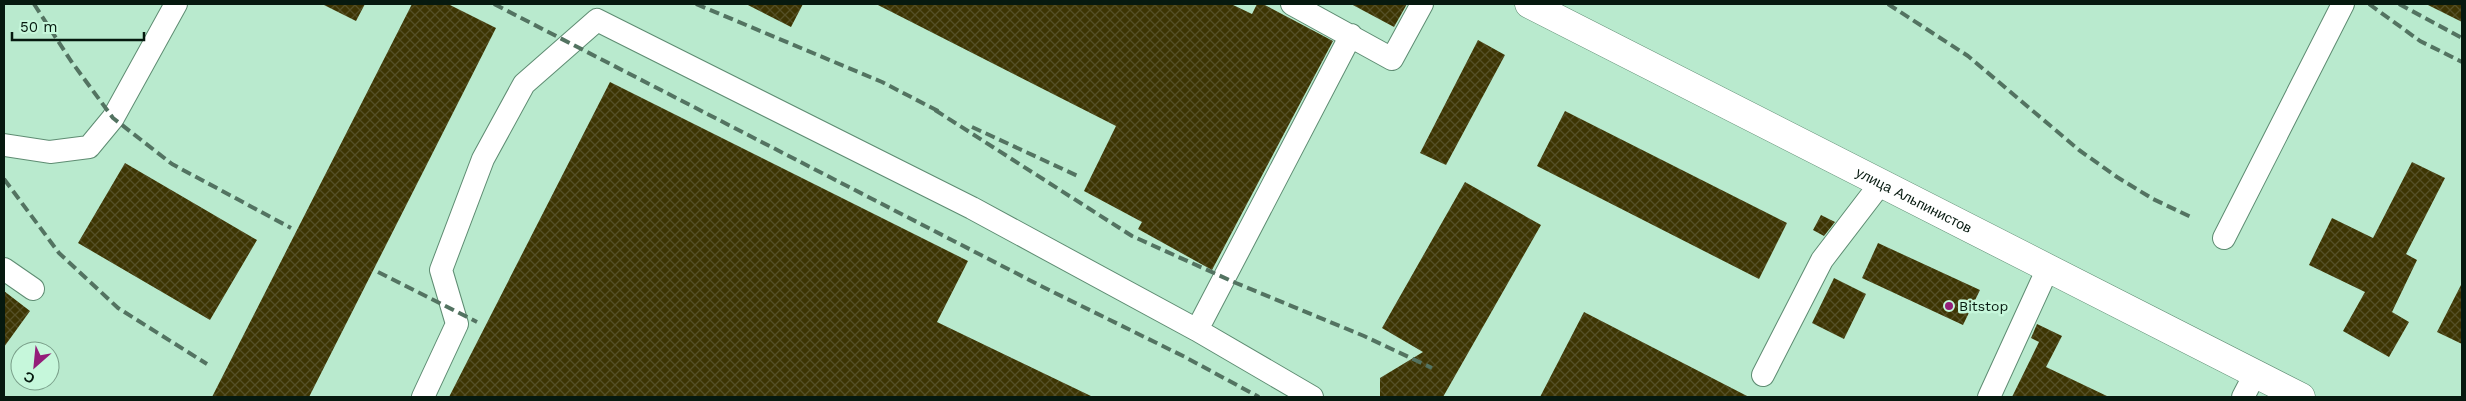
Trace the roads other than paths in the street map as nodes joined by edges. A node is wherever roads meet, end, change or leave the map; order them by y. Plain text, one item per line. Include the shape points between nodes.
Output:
1 (176, 4) edge
2 (1292, 4) edge
3 (1422, 4) edge
4 (1529, 4) edge
5 (2343, 4) edge
6 (1351, 35) junction
7 (4, 145) edge
8 (1881, 183) junction
9 (2224, 238) dead end
10 (2048, 268) junction
11 (4, 269) edge
12 (33, 289) dead end
13 (1197, 330) junction
14 (1763, 376) dead end
15 (2249, 386) edge
16 (423, 397) edge
17 (1312, 397) edge
18 (1989, 397) edge
19 (2301, 397) edge

1 - 7 lane via 113,118 89,147 50,152
2 - 6 lane
3 - 6 lane via 1392,59
4 - 8 main road, улица Альпинистов
5 - 9 lane
6 - 13 lane
8 - 10 main road, улица Альпинистов
8 - 14 lane via 1822,260
10 - 15 main road, улица Альпинистов
10 - 18 lane
11 - 12 lane
13 - 16 lane via 972,208 597,20 524,84 483,159 441,270 457,324
13 - 17 lane
15 - 19 main road, улица Альпинистов

